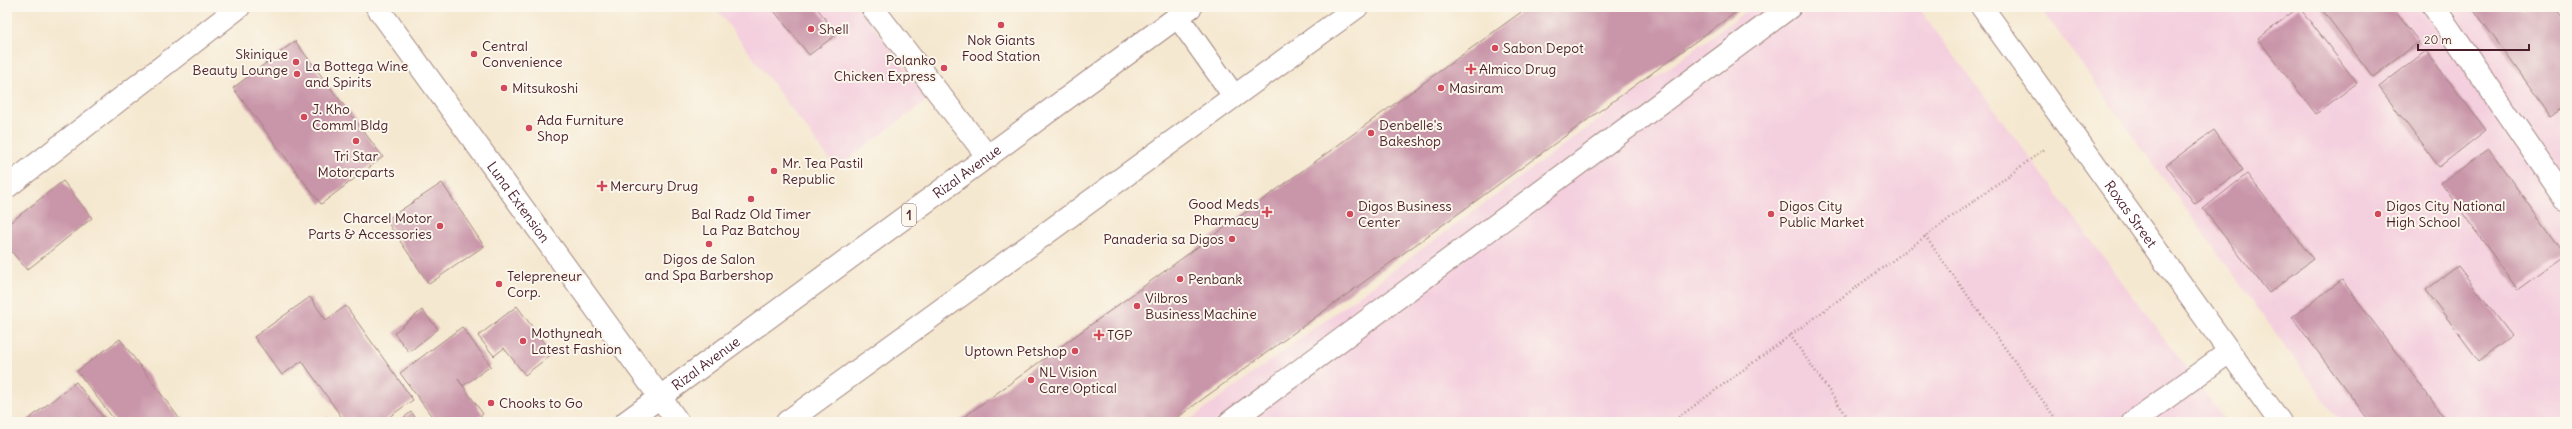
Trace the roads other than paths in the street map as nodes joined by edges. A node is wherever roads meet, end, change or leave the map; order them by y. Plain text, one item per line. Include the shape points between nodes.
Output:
1 (238, 7) edge
2 (377, 7) edge
3 (872, 7) edge
4 (1357, 7) edge
5 (1790, 7) edge
6 (1982, 7) edge
7 (2434, 7) edge
8 (1184, 12) edge
9 (1234, 96) junction
10 (988, 157) junction
11 (2559, 176) edge
12 (7, 187) edge
13 (2565, 198) edge
14 (2230, 352) junction
15 (661, 398) junction
16 (626, 422) edge
17 (678, 422) edge
18 (787, 422) edge
19 (1230, 422) edge
20 (2132, 422) edge
21 (2280, 422) edge

1 - 12 street
2 - 15 street, Luna Extension
3 - 10 street
4 - 9 street
5 - 19 street
6 - 14 street, Roxas Street
7 - 11 street
8 - 9 street
8 - 10 street, Rizal Avenue / 1
9 - 18 street
10 - 15 street, Rizal Avenue / 1
11 - 13 street
14 - 20 street
14 - 21 street, Roxas Street
15 - 16 street, Rizal Avenue / 1
15 - 17 street, Luna Extension

